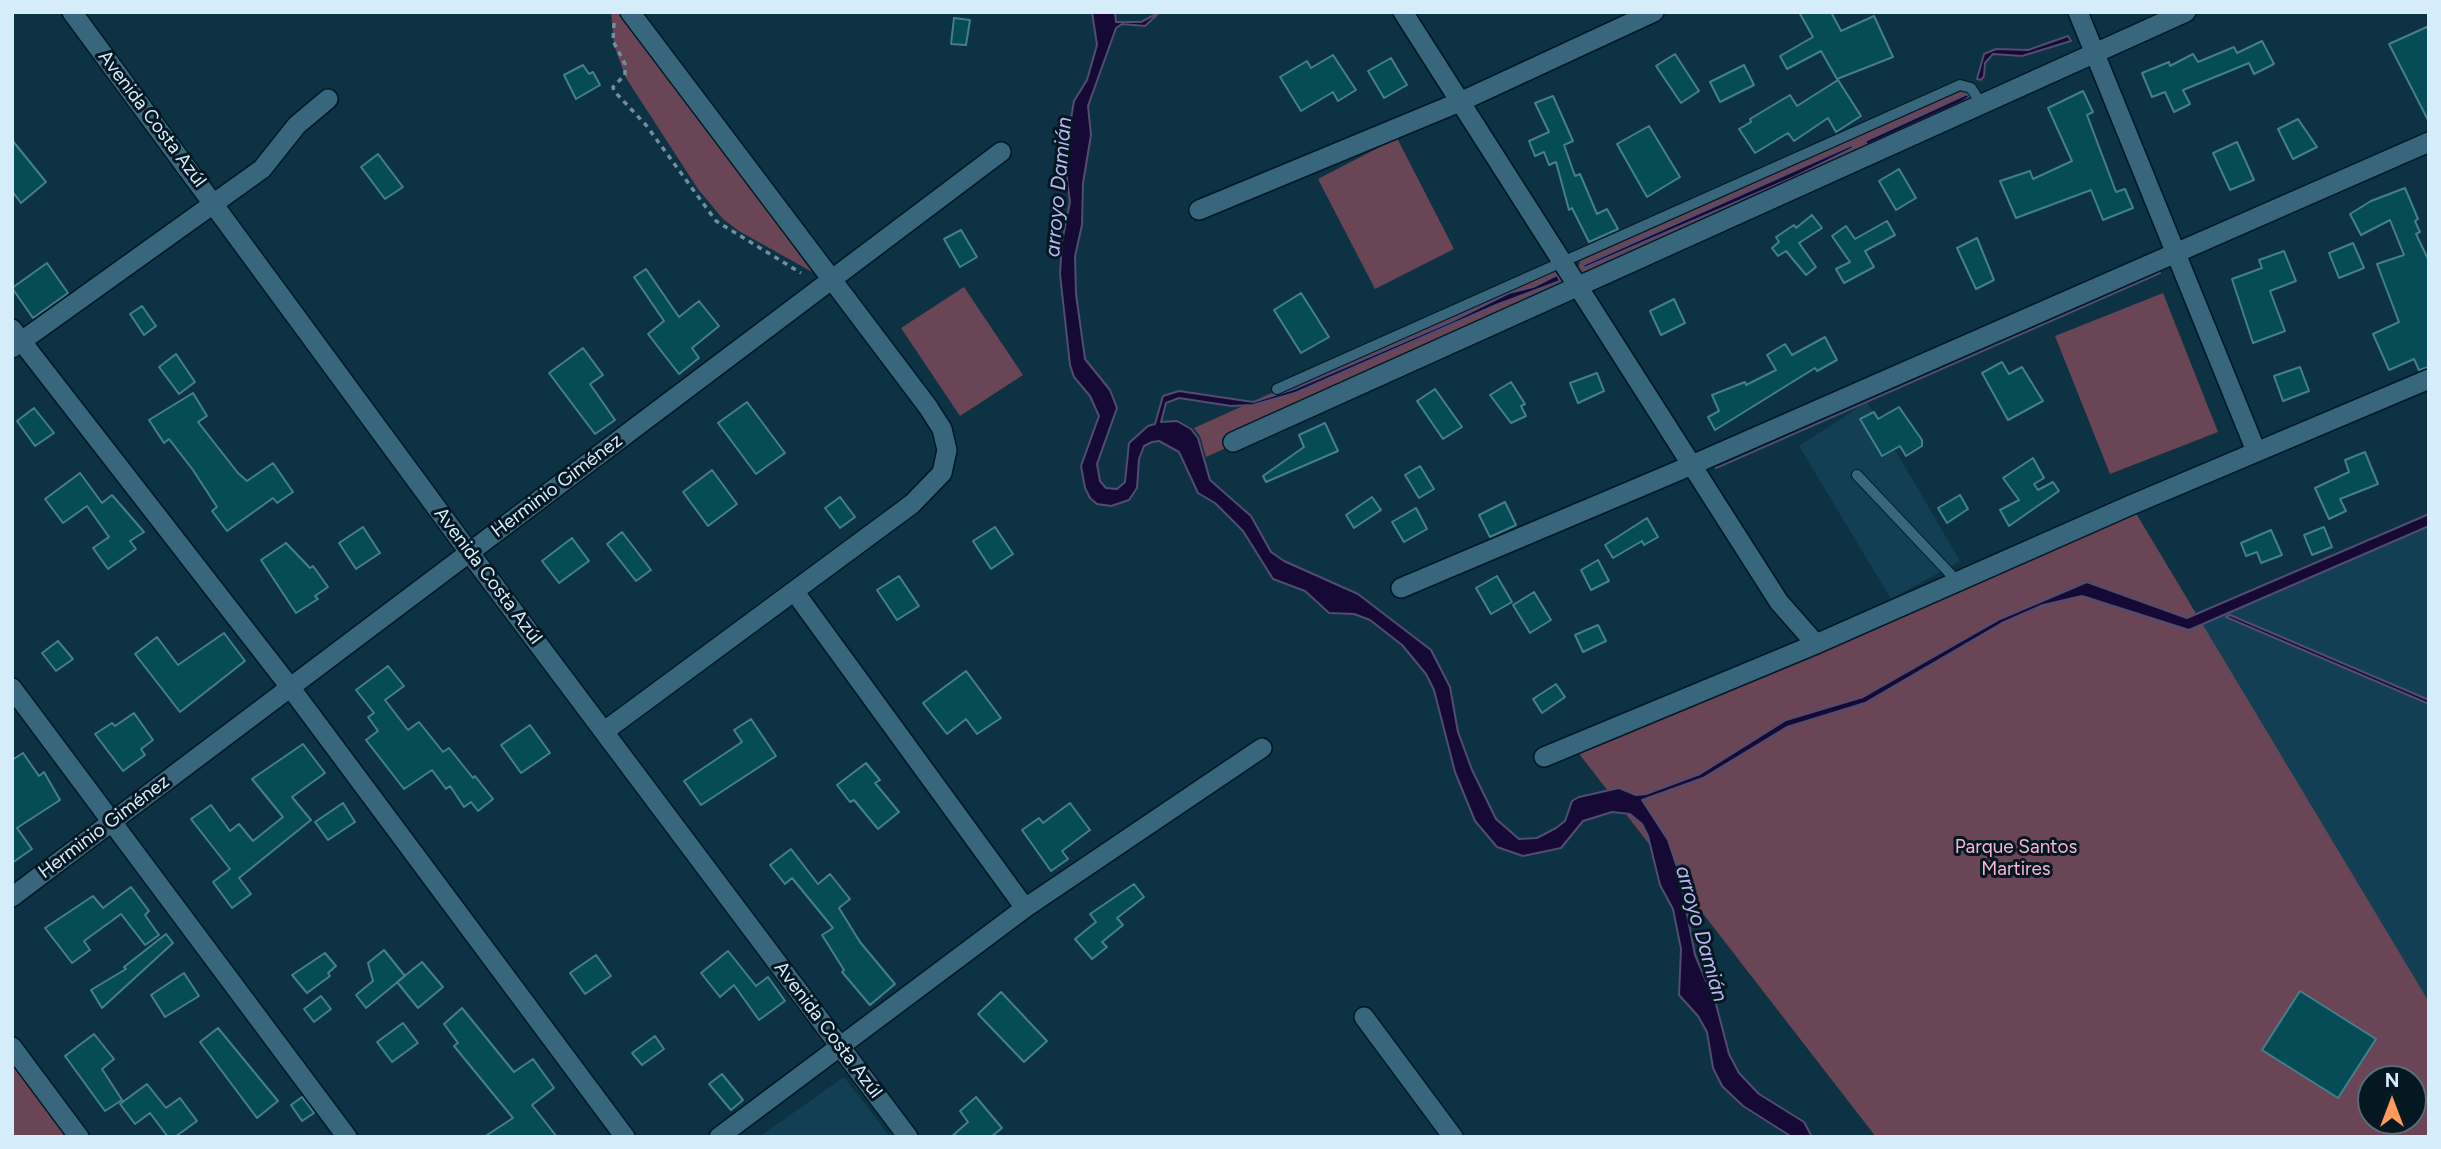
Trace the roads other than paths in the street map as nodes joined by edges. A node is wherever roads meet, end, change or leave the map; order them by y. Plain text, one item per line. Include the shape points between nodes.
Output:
1 (72, 12) edge
2 (630, 12) edge
3 (1403, 12) edge
4 (1654, 12) edge
5 (2078, 12) edge
6 (2186, 12) edge
7 (2095, 53) junction
8 (328, 99) dead end
9 (1462, 102) junction
10 (1982, 105) junction
11 (2429, 142) edge
12 (1001, 152) dead end
13 (216, 205) junction
14 (1199, 210) dead end
15 (2175, 252) junction
16 (1561, 261) junction
17 (832, 278) junction
18 (1577, 287) junction
19 (15, 339) edge
20 (2429, 379) edge
21 (1277, 389) dead end
22 (1233, 442) dead end
23 (2256, 451) junction
24 (1692, 464) junction
25 (1857, 475) dead end
26 (469, 552) junction
27 (1957, 581) junction
28 (1401, 588) dead end
29 (794, 591) junction
30 (1816, 644) junction
31 (290, 687) junction
32 (12, 688) edge
33 (606, 730) junction
34 (1262, 748) dead end
35 (1544, 757) dead end
36 (112, 821) junction
37 (12, 897) edge
38 (1025, 908) junction
39 (1364, 1017) dead end
40 (840, 1046) junction
41 (12, 1047) edge
42 (79, 1137) edge
43 (347, 1137) edge
44 (625, 1137) edge
45 (719, 1137) edge
46 (908, 1137) edge
47 (1452, 1137) edge

1 - 13 street, Avenida Costa Azúl
2 - 17 street
3 - 9 street
4 - 9 street
5 - 7 street
6 - 7 street
7 - 10 street
7 - 15 street
8 - 13 street via 297,125 262,169
9 - 14 street
9 - 16 street
10 - 16 lane via 1971,88 1960,85
10 - 18 street
11 - 15 street
12 - 17 street, Herminio Giménez
13 - 19 street
13 - 26 street, Avenida Costa Azúl
15 - 23 street
15 - 24 street
16 - 18 street
16 - 21 lane
17 - 26 street, Herminio Giménez
17 - 29 street via 928,407 942,429 947,450 942,473 912,504
18 - 22 street
18 - 24 street
19 - 31 street
20 - 23 street
23 - 27 street
24 - 28 street
24 - 30 street via 1779,602
25 - 27 lane
26 - 31 street, Herminio Giménez
26 - 33 street, Avenida Costa Azúl
27 - 30 street
29 - 33 street
29 - 38 street
30 - 35 street
31 - 36 street, Herminio Giménez
31 - 44 street
32 - 36 street
33 - 40 street, Avenida Costa Azúl
34 - 38 street
36 - 37 street, Herminio Giménez
36 - 43 street
38 - 40 street
39 - 47 street
40 - 45 street
40 - 46 street, Avenida Costa Azúl
41 - 42 street

